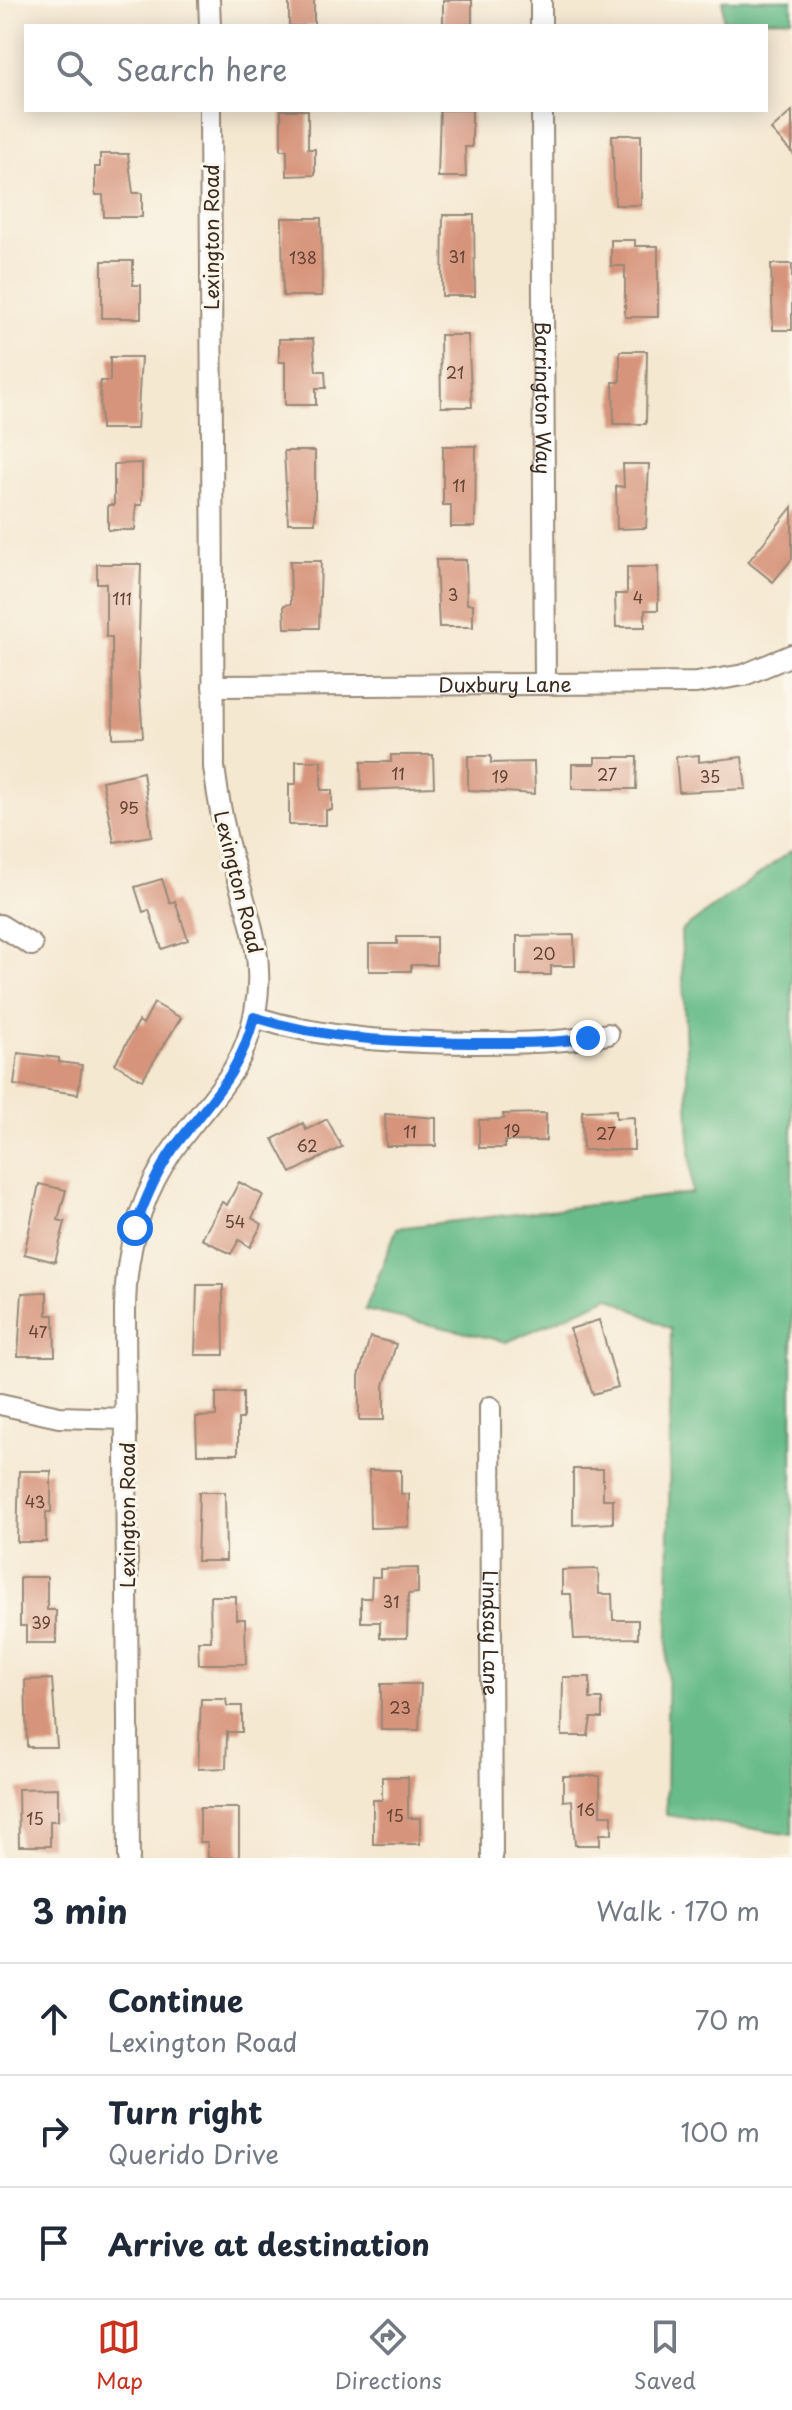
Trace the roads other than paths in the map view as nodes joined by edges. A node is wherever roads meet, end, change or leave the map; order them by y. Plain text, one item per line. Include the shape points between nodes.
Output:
1 (209, 0) edge
2 (541, 0) edge
3 (210, 24) edge
4 (541, 24) edge
5 (210, 112) edge
6 (542, 112) edge
7 (792, 655) edge
8 (545, 684) junction
9 (213, 686) junction
10 (0, 925) edge
11 (32, 945) dead end
12 (254, 1017) junction
13 (608, 1034) dead end
14 (0, 1404) edge
15 (490, 1407) dead end
16 (126, 1419) junction
17 (129, 1858) edge
18 (492, 1858) edge

1 - 3 street
2 - 4 street
5 - 9 street, Lexington Road
6 - 8 street, Barrington Way
7 - 8 street, Duxbury Lane via 721,681
8 - 9 street, Duxbury Lane
9 - 12 street, Lexington Road via 218,800 257,940
10 - 11 street
12 - 13 street via 314,1033 385,1042 545,1043
12 - 16 street, Lexington Road via 234,1072 171,1152 135,1228 125,1284
14 - 16 street via 59,1417
15 - 18 street, Lindsay Lane
16 - 17 street, Lexington Road

